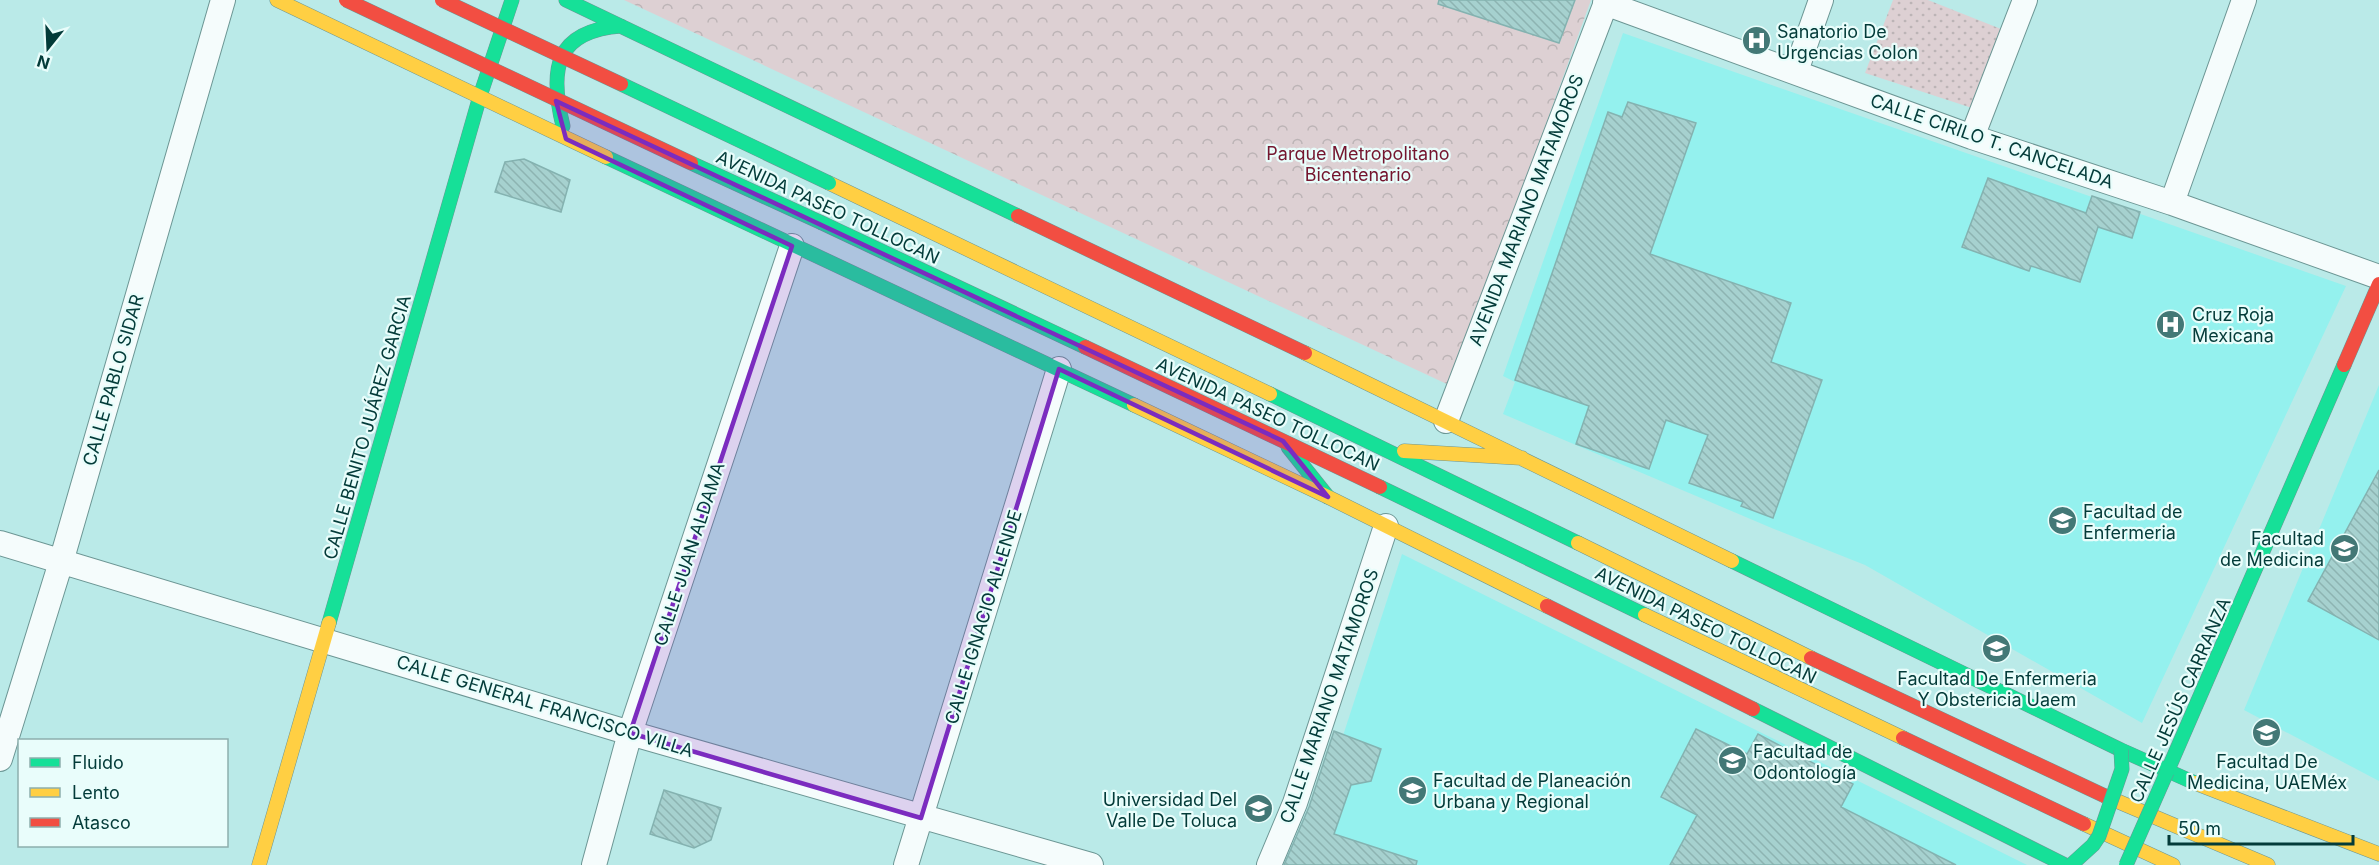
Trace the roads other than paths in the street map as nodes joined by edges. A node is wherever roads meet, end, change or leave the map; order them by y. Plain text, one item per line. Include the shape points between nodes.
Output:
1 (223, 0) edge
2 (277, 0) edge
3 (346, 0) edge
4 (442, 0) edge
5 (512, 0) edge
6 (566, 0) edge
7 (1821, 0) edge
8 (2025, 0) edge
9 (2244, 0) edge
10 (1606, 2) edge
11 (621, 26) junction
12 (1796, 72) junction
13 (480, 96) junction
14 (1972, 137) junction
15 (566, 139) junction
16 (2172, 203) junction
17 (792, 246) junction
18 (2379, 277) edge
19 (2379, 284) edge
20 (1059, 369) junction
21 (1446, 421) junction
22 (1283, 441) junction
23 (1387, 450) junction
24 (1522, 458) junction
25 (1328, 497) junction
26 (1386, 526) junction
27 (0, 543) edge
28 (61, 562) junction
29 (325, 640) junction
30 (630, 733) junction
31 (2121, 750) junction
32 (0, 759) edge
33 (2167, 772) junction
34 (921, 818) junction
35 (2379, 854) edge
36 (259, 865) edge
37 (594, 865) edge
38 (906, 865) edge
39 (1091, 865) edge
40 (1269, 865) edge
41 (2065, 865) edge
42 (2071, 865) edge
43 (2126, 865) edge
44 (2173, 865) edge
45 (2268, 865) edge

1 - 28 street, CALLE PABLO SIDAR
2 - 13 main road
3 - 22 main road, AVENIDA PASEO TOLLOCAN, bridge
4 - 23 main road, AVENIDA PASEO TOLLOCAN, bridge
5 - 13 main road, CALLE BENITO JUÁREZ GARCIA
6 - 11 main road
7 - 12 street
8 - 14 street
9 - 16 street
10 - 12 street, CALLE CIRILO T. CANCELADA
10 - 21 street, AVENIDA MARIANO MATAMOROS
11 - 15 main road via 577,37 565,53 555,86
11 - 21 main road
12 - 14 street, CALLE CIRILO T. CANCELADA
13 - 15 main road
13 - 29 main road, CALLE BENITO JUÁREZ GARCIA
14 - 16 street, CALLE CIRILO T. CANCELADA
15 - 17 main road
16 - 18 street, CALLE CIRILO T. CANCELADA
17 - 20 main road
17 - 30 street, CALLE JUAN ALDAMA
19 - 33 main road, CALLE JESÚS CARRANZA
20 - 25 main road
20 - 34 street, CALLE IGNACIO ALLENDE
21 - 24 main road
22 - 25 main road
22 - 44 main road, AVENIDA PASEO TOLLOCAN
23 - 24 main road
23 - 45 main road, AVENIDA PASEO TOLLOCAN via 2037,767
24 - 31 main road
25 - 26 main road
26 - 40 street, CALLE MARIANO MATAMOROS via 1295,803
26 - 41 main road
27 - 28 street, CALLE GENERAL FRANCISCO VILLA
28 - 29 street, CALLE GENERAL FRANCISCO VILLA
28 - 32 street, CALLE PABLO SIDAR
29 - 30 street, CALLE GENERAL FRANCISCO VILLA
29 - 36 main road, CALLE BENITO JUÁREZ GARCIA
30 - 34 street, CALLE GENERAL FRANCISCO VILLA
30 - 37 street, CALLE JUAN ALDAMA
31 - 33 main road
31 - 42 main road, bridge via 2120,776 2099,836
33 - 35 main road
33 - 43 main road, CALLE JESÚS CARRANZA, bridge
34 - 38 street, CALLE IGNACIO ALLENDE
34 - 39 street, CALLE GENERAL FRANCISCO VILLA

